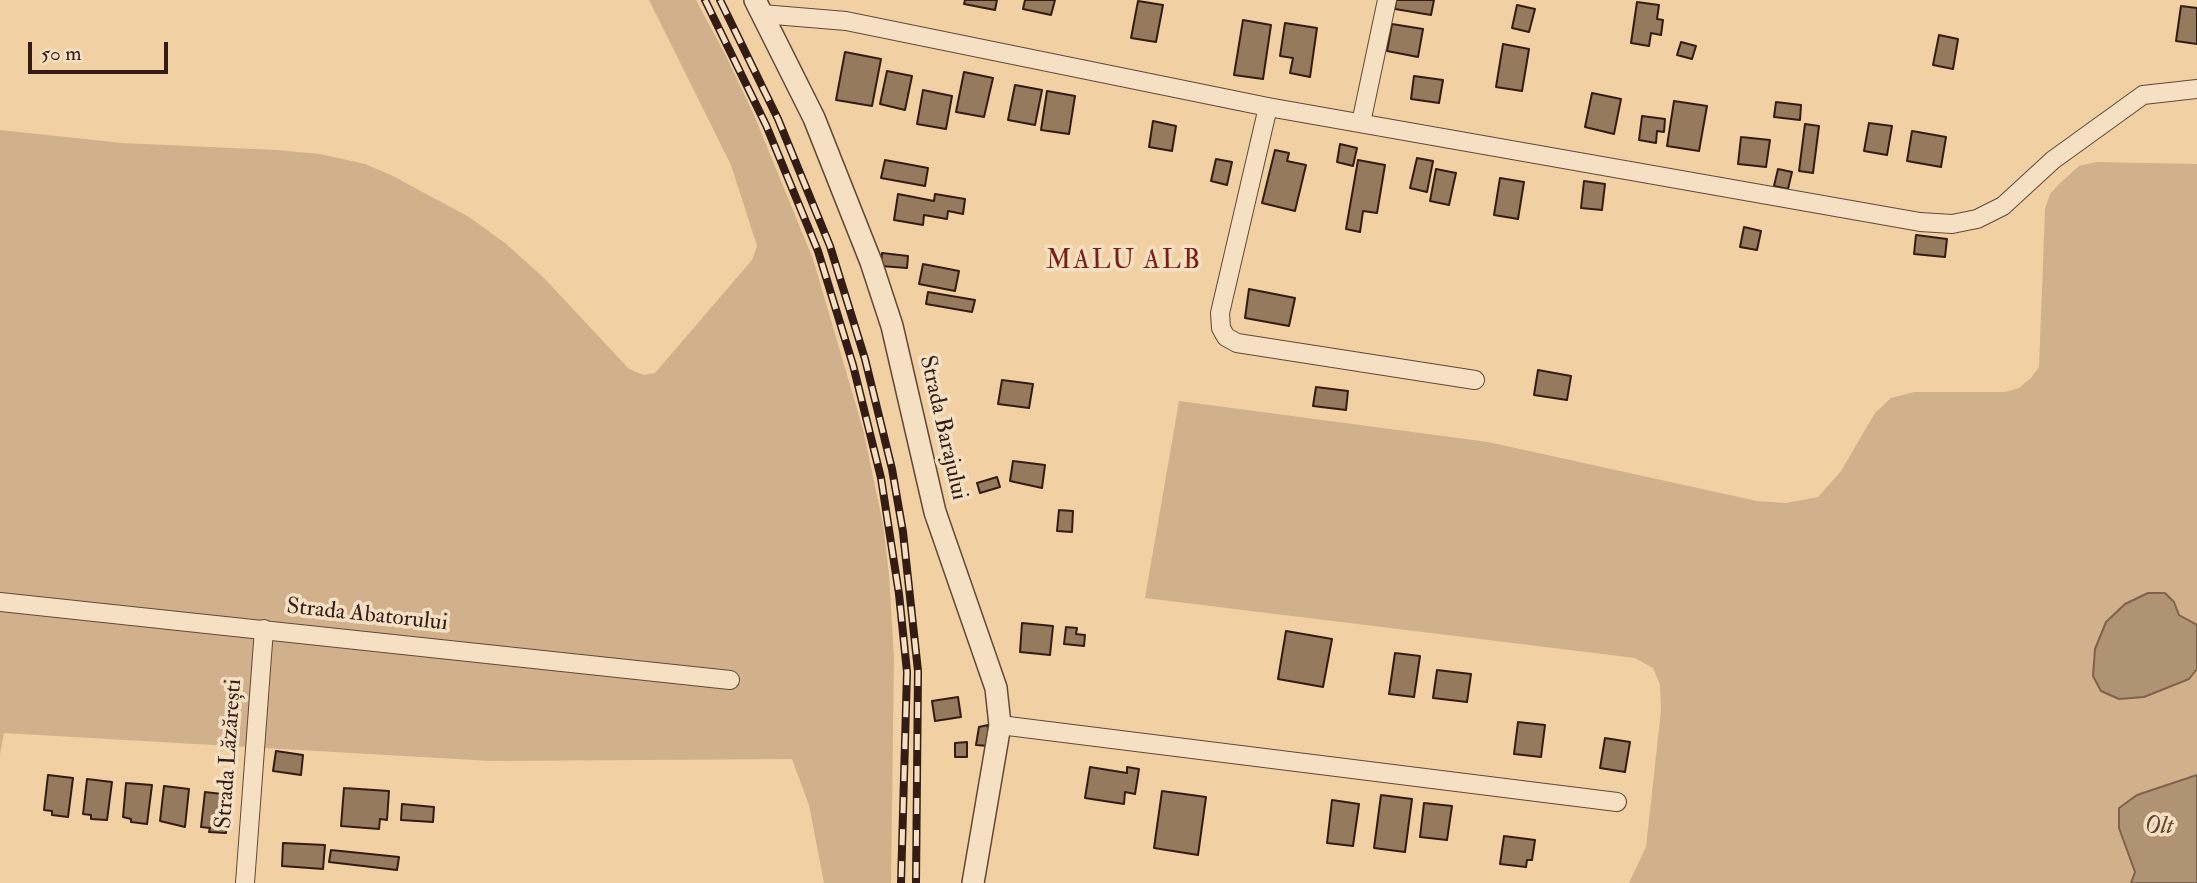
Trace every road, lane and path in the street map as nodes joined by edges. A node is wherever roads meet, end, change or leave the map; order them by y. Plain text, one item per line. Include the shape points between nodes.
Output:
1 (1387, 0) edge
2 (759, 7) edge
3 (2197, 89) edge
4 (1268, 107) junction
5 (1361, 123) junction
6 (1475, 380) dead end
7 (0, 602) edge
8 (264, 629) junction
9 (730, 680) dead end
10 (1000, 725) junction
11 (1617, 802) dead end
12 (244, 883) edge
13 (974, 883) edge

1 - 5 street
2 - 4 street
2 - 10 street, Strada Barajului via 814,118 875,275 892,326 935,512 990,670
3 - 5 street via 2143,96 2053,159 2003,206 1977,219 1951,224
4 - 5 street
4 - 6 street via 1220,313 1226,337 1237,343
7 - 8 street, Strada Abatorului
8 - 9 street, Strada Abatorului
8 - 12 street, Strada Lăzărești
10 - 11 street
10 - 13 street, Strada Barajului

